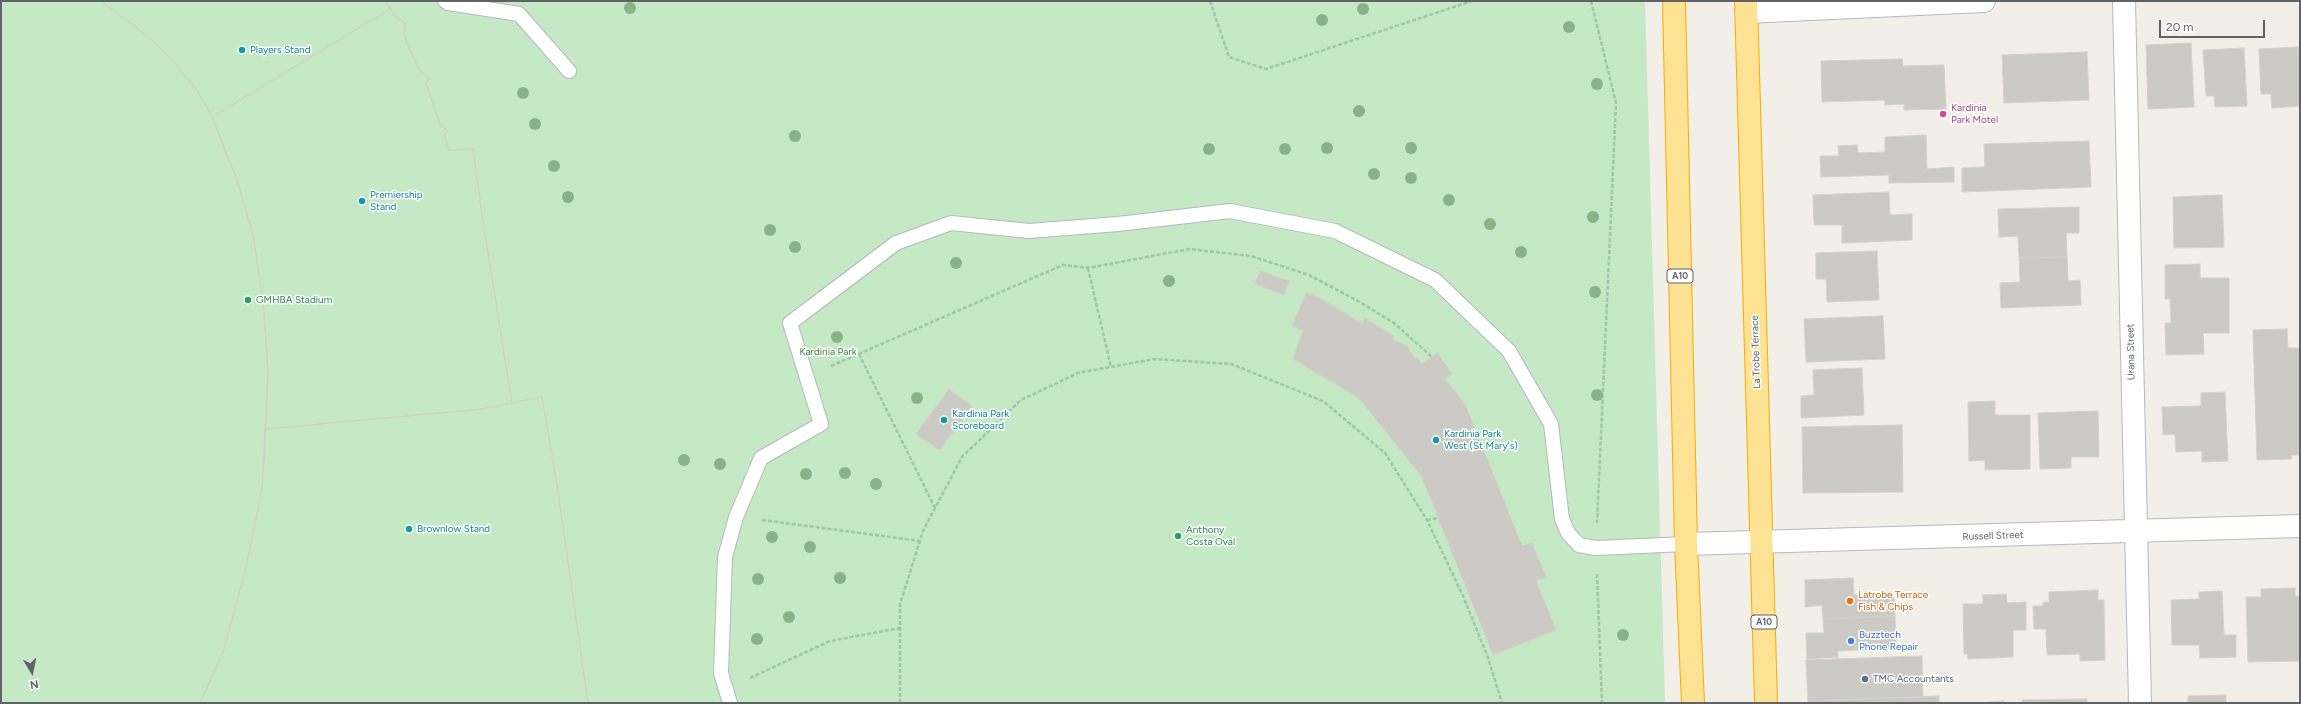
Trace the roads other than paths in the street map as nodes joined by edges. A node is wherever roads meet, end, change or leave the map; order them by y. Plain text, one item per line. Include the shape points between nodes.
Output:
1 (445, 1) edge
2 (1674, 1) edge
3 (1984, 1) edge
4 (2124, 1) edge
5 (1746, 6) edge
6 (570, 71) dead end
7 (2300, 526) edge
8 (2135, 532) junction
9 (1762, 542) junction
10 (1686, 544) junction
11 (730, 703) edge
12 (1693, 703) edge
13 (1766, 703) edge
14 (2140, 703) edge

1 - 6 lane via 518,14
2 - 10 highway, A10
3 - 5 street
4 - 8 street, Urana Street
5 - 9 highway, La Trobe Terrace / A10
7 - 8 street, Russell Street
8 - 9 street, Russell Street
8 - 14 street, Urana Street
9 - 10 street, Russell Street
9 - 13 highway, La Trobe Terrace / A10
10 - 11 lane via 1596,548 1579,545 1568,533 1562,519 1551,424 1509,351 1435,280 1335,231 1230,211 1029,231 952,224 896,243 790,323 821,424 761,458 736,517 725,557 721,673
10 - 12 highway, A10

